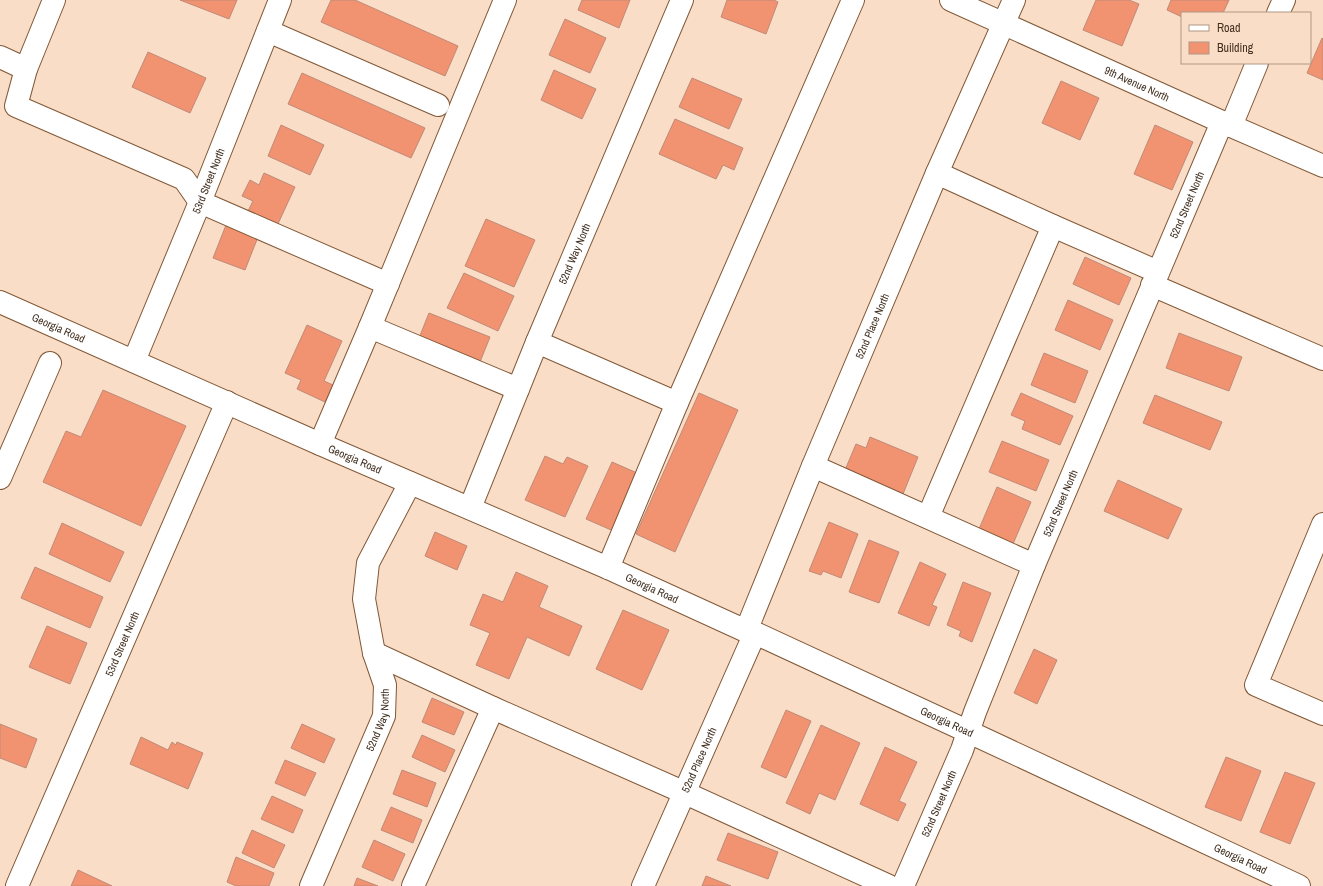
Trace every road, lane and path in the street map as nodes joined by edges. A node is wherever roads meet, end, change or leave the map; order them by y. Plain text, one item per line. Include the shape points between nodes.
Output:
1 (54, 0) edge
2 (280, 0) edge
3 (505, 0) edge
4 (682, 0) edge
5 (853, 0) edge
6 (951, 0) edge
7 (1014, 0) edge
8 (1284, 0) edge
9 (1278, 12) edge
10 (1004, 24) junction
11 (268, 31) junction
12 (0, 57) edge
13 (1257, 64) edge
14 (26, 69) junction
15 (438, 105) dead end
16 (1227, 124) junction
17 (1323, 166) edge
18 (937, 173) junction
19 (200, 202) junction
20 (1053, 226) junction
21 (1155, 278) junction
22 (388, 284) junction
23 (0, 302) edge
24 (370, 326) junction
25 (537, 342) junction
26 (1323, 359) edge
27 (134, 362) junction
28 (50, 363) dead end
29 (518, 389) junction
30 (227, 402) junction
31 (677, 403) junction
32 (320, 444) junction
33 (813, 466) junction
34 (0, 478) edge
35 (410, 483) junction
36 (470, 508) junction
37 (928, 517) junction
38 (1323, 524) edge
39 (1034, 565) junction
40 (608, 568) junction
41 (750, 632) junction
42 (374, 653) junction
43 (493, 708) junction
44 (1323, 714) edge
45 (969, 732) junction
46 (683, 792) junction
47 (17, 886) edge
48 (311, 886) edge
49 (413, 886) edge
50 (642, 886) edge
51 (889, 886) edge
52 (903, 886) edge
53 (1299, 886) edge

1 - 14 street
2 - 11 street, 53rd Street North
3 - 22 street
4 - 25 street, 52nd Way North
5 - 31 street
6 - 10 street, 9th Avenue North
7 - 10 street, 52nd Place North
8 - 9 street
10 - 16 street, 9th Avenue North
10 - 18 street, 52nd Place North
11 - 15 street
11 - 19 street, 53rd Street North
12 - 14 street
13 - 16 street, 52nd Street North
14 - 19 street via 16,106 184,179
16 - 17 street, 9th Avenue North
16 - 21 street, 52nd Street North
18 - 20 street
18 - 33 street, 52nd Place North
19 - 22 street
19 - 27 street, 53rd Street North
20 - 21 street
20 - 37 street
21 - 26 street
21 - 39 street, 52nd Street North
22 - 24 street
23 - 27 street, Georgia Road
24 - 29 street
24 - 32 street
25 - 29 street, 52nd Way North
25 - 31 street
27 - 30 street, Georgia Road
28 - 34 street
29 - 36 street, 52nd Way North
30 - 32 street, Georgia Road
30 - 47 street, 53rd Street North
31 - 40 street
32 - 35 street, Georgia Road
33 - 37 street
33 - 41 street, 52nd Place North
35 - 36 street, Georgia Road
35 - 42 street, 52nd Way North via 368,563 364,599
36 - 40 street, Georgia Road
37 - 39 street
38 - 44 street via 1256,685
39 - 45 street, 52nd Street North
40 - 41 street, Georgia Road
41 - 45 street, Georgia Road
41 - 46 street, 52nd Place North
42 - 43 street
42 - 48 street, 52nd Way North via 385,685 384,716
43 - 46 street
43 - 49 street
45 - 52 street, 52nd Street North
45 - 53 street, Georgia Road
46 - 50 street, 52nd Place North
46 - 51 street

